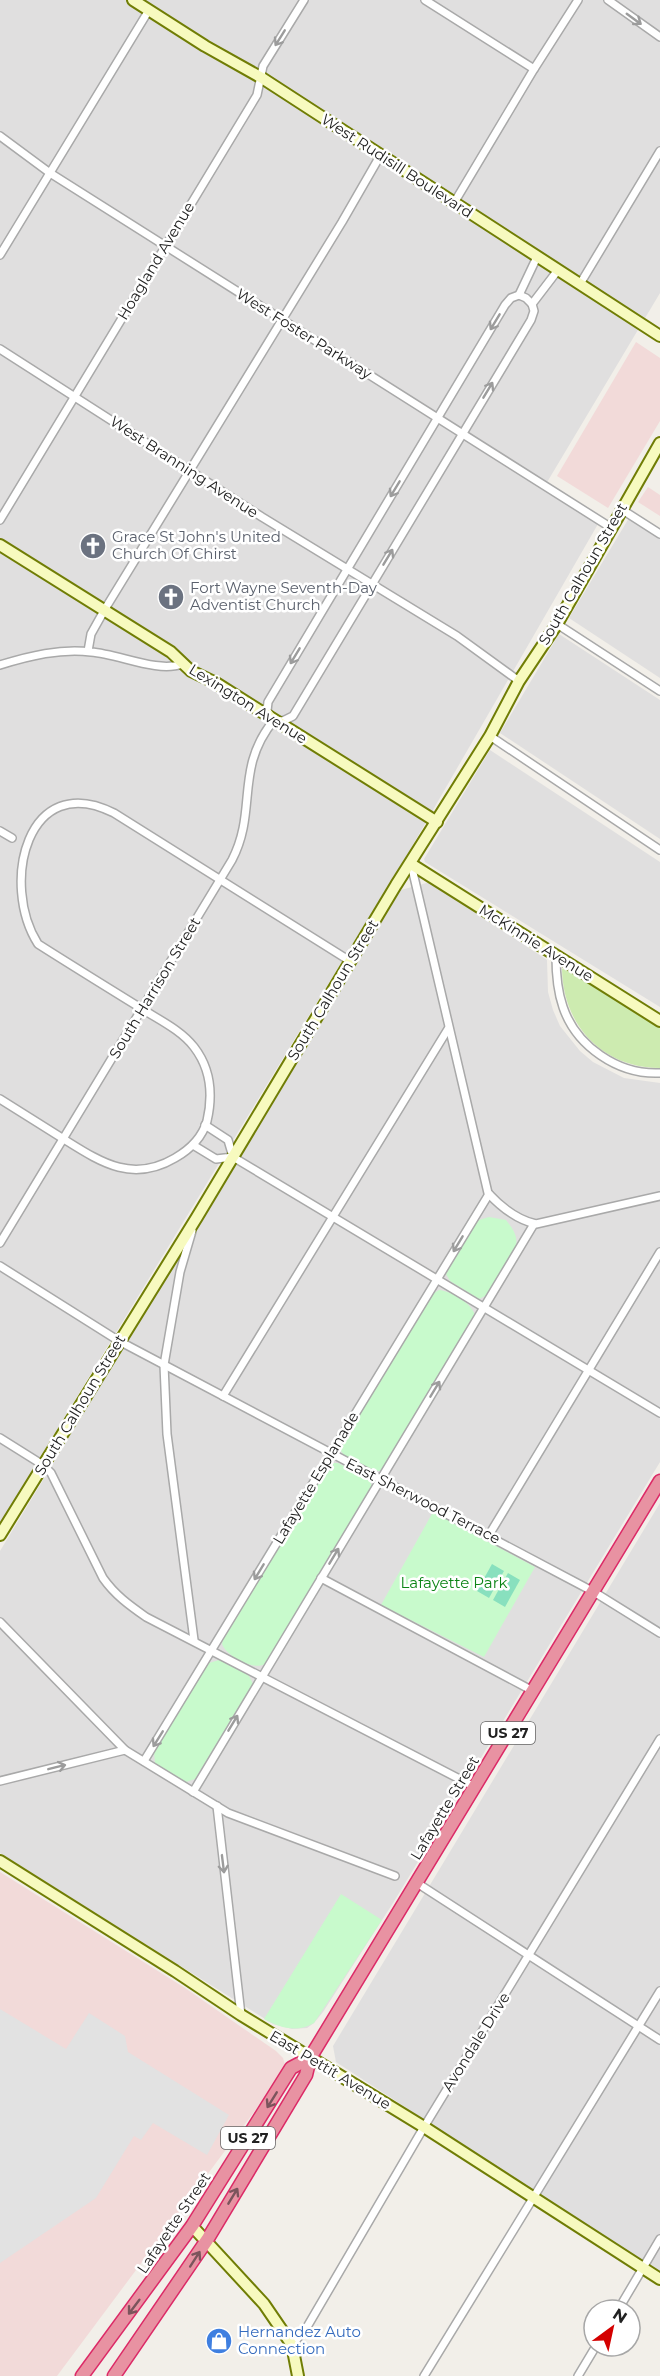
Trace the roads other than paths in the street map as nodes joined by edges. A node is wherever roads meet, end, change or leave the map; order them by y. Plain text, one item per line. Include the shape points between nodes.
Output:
1 (133, 0) edge
2 (304, 0) edge
3 (425, 0) edge
4 (578, 0) edge
5 (608, 0) edge
6 (149, 10) junction
7 (660, 37) edge
8 (534, 69) junction
9 (262, 78) junction
10 (0, 136) edge
11 (660, 151) edge
12 (380, 156) junction
13 (50, 173) junction
14 (454, 203) junction
15 (165, 246) junction
16 (0, 255) edge
17 (537, 256) junction
18 (558, 270) junction
19 (580, 284) junction
20 (519, 295) junction
21 (532, 304) junction
22 (281, 320) junction
23 (660, 336) edge
24 (0, 349) edge
25 (74, 397) junction
26 (438, 418) junction
27 (462, 433) junction
28 (660, 443) edge
29 (190, 471) junction
30 (621, 508) junction
31 (0, 520) edge
32 (610, 527) junction
33 (660, 534) edge
34 (0, 545) edge
35 (348, 568) junction
36 (372, 583) junction
37 (105, 609) junction
38 (557, 624) junction
39 (88, 651) junction
40 (0, 664) edge
41 (182, 664) junction
42 (519, 681) junction
43 (660, 691) edge
44 (274, 720) junction
45 (490, 736) junction
46 (32, 818) dead end
47 (437, 822) junction
48 (0, 831) edge
49 (18, 831) dead end
50 (12, 838) junction
51 (8, 847) dead end
52 (660, 850) edge
53 (411, 864) junction
54 (222, 880) junction
55 (27, 936) dead end
56 (556, 956) junction
57 (350, 961) junction
58 (142, 1010) junction
59 (660, 1022) edge
60 (448, 1029) junction
61 (660, 1073) edge
62 (0, 1099) edge
63 (205, 1125) junction
64 (64, 1139) junction
65 (193, 1145) junction
66 (233, 1157) junction
67 (489, 1194) junction
68 (660, 1196) edge
69 (333, 1216) junction
70 (196, 1217) junction
71 (534, 1224) junction
72 (0, 1244) edge
73 (660, 1252) edge
74 (0, 1266) edge
75 (166, 1266) junction
76 (180, 1272) junction
77 (437, 1280) junction
78 (484, 1308) junction
79 (119, 1341) junction
80 (164, 1365) junction
81 (588, 1371) junction
82 (224, 1396) junction
83 (660, 1413) edge
84 (0, 1438) edge
85 (331, 1454) junction
86 (43, 1465) junction
87 (380, 1479) junction
88 (660, 1481) edge
89 (0, 1535) edge
90 (489, 1535) junction
91 (321, 1578) junction
92 (594, 1592) junction
93 (0, 1622) edge
94 (660, 1634) edge
95 (194, 1640) junction
96 (212, 1650) junction
97 (262, 1676) junction
98 (533, 1691) junction
99 (660, 1739) edge
100 (124, 1750) junction
101 (144, 1761) junction
102 (0, 1781) edge
103 (475, 1787) junction
104 (193, 1791) junction
105 (217, 1806) junction
106 (0, 1861) edge
107 (395, 1876) dead end
108 (417, 1883) junction
109 (529, 1956) junction
110 (660, 1991) edge
111 (241, 2015) junction
112 (639, 2026) junction
113 (660, 2040) edge
114 (310, 2058) junction
115 (424, 2127) junction
116 (534, 2197) junction
117 (192, 2226) junction
118 (660, 2239) edge
119 (207, 2240) junction
120 (643, 2268) junction
121 (660, 2279) edge
122 (625, 2298) edge
123 (292, 2345) junction
124 (589, 2358) edge
125 (82, 2376) edge
126 (114, 2376) edge
127 (298, 2376) edge
128 (424, 2376) edge
129 (578, 2376) edge

1 - 6 street, West Rudisill Boulevard
2 -> 9 street, Hoagland Avenue via 263,66
3 - 8 street
4 - 8 street
5 -> 7 street
6 - 9 street, West Rudisill Boulevard
6 - 13 street
8 - 14 street
9 - 12 street, West Rudisill Boulevard
9 - 15 street, Hoagland Avenue via 257,95
10 - 13 street, West Foster Parkway
11 - 19 street
12 - 14 street, West Rudisill Boulevard
12 - 22 street
13 - 15 street, West Foster Parkway
13 - 16 street
14 - 17 street, West Rudisill Boulevard
15 - 22 street, West Foster Parkway
15 - 25 street, Hoagland Avenue
17 - 18 street, West Rudisill Boulevard
17 - 20 street
18 - 19 street, West Rudisill Boulevard
18 - 21 street
19 - 23 street, West Rudisill Boulevard
20 - 21 street
20 -> 26 street via 505,305
27 -> 21 street via 531,320
22 - 26 street, West Foster Parkway
22 - 29 street
24 - 25 street, West Branning Avenue
25 - 29 street, West Branning Avenue
25 - 31 street, Hoagland Avenue
26 - 27 street, West Foster Parkway
26 -> 35 street
27 - 32 street, West Foster Parkway
36 -> 27 street
28 - 30 street, South Calhoun Street
29 - 35 street, West Branning Avenue
29 - 37 street
30 - 32 street, South Calhoun Street
30 - 33 street
32 - 38 street, South Calhoun Street
34 - 37 street, Lexington Avenue
35 - 36 street, West Branning Avenue
35 -> 44 street via 268,702 267,711
36 - 42 street, West Branning Avenue via 457,636
36 - 44 street via 293,716
37 - 39 street via 91,634
37 - 41 street, Lexington Avenue via 171,652
38 - 42 street, South Calhoun Street
38 - 43 street
39 - 40 street via 38,655
39 - 41 street via 160,667
41 - 44 street, Lexington Avenue
42 - 45 street, South Calhoun Street
44 - 47 street, Lexington Avenue
44 - 54 street, South Harrison Street via 251,760 242,837
45 - 47 street, South Calhoun Street
45 - 52 street
46 - 54 street via 61,805 97,806
47 - 53 street, South Calhoun Street
48 - 50 street
49 - 50 street
50 - 51 street
53 - 56 street, McKinnie Avenue
53 - 57 street, South Calhoun Street
53 - 60 street
54 - 57 street
54 - 58 street, South Harrison Street
55 - 58 street
56 - 59 street, McKinnie Avenue
56 - 61 street via 563,1008 575,1031 597,1053 624,1067
57 - 66 street, South Calhoun Street
58 - 63 street via 180,1034 204,1062 210,1087
58 - 64 street, South Harrison Street
60 - 67 street
60 - 69 street
62 - 64 street
63 - 65 street
63 - 66 street via 228,1140
64 - 65 street via 104,1163 133,1170 170,1161
64 - 72 street, South Harrison Street
65 - 66 street via 216,1159
66 - 69 street
66 - 70 street, South Calhoun Street
67 - 71 street via 510,1212
67 -> 77 street, Lafayette Esplanade
68 - 71 street
69 - 77 street
69 - 82 street
70 - 75 street, South Calhoun Street
70 - 76 street
71 - 78 street
73 - 81 street
74 - 79 street, East Sherwood Terrace
75 - 76 street
75 - 79 street, South Calhoun Street
76 - 80 street
77 - 78 street
77 - 85 street, Lafayette Esplanade
78 - 81 street
87 -> 78 street
79 - 80 street, East Sherwood Terrace
79 - 86 street, South Calhoun Street
80 - 82 street, East Sherwood Terrace
80 - 95 street via 167,1434
81 - 83 street
81 - 90 street
82 - 85 street, East Sherwood Terrace
84 - 86 street
85 - 87 street, East Sherwood Terrace
85 -> 96 street, Lafayette Esplanade
86 - 89 street, South Calhoun Street
86 - 95 street via 54,1478 113,1592 146,1617
87 - 90 street, East Sherwood Terrace
91 -> 87 street
88 - 92 highway, Lafayette Street / US 27
90 - 92 street, East Sherwood Terrace
91 - 97 street
91 - 98 street
92 - 94 street, East Sherwood Terrace
92 - 98 highway, Lafayette Street / US 27
93 - 100 street
95 - 96 street
96 - 97 street
96 -> 101 street, Lafayette Esplanade
97 - 103 street
104 -> 97 street
98 - 103 highway, Lafayette Street / US 27
99 - 109 street, Avondale Drive
100 - 101 street
102 -> 100 street
101 - 104 street
103 - 108 highway, Lafayette Street / US 27
104 - 105 street
105 - 107 street
105 -> 111 street
106 - 111 street, East Pettit Avenue
108 - 109 street
108 - 114 highway, Lafayette Street / US 27
109 - 112 street
109 - 115 street, Avondale Drive
110 - 112 street
111 - 114 street, East Pettit Avenue
112 - 113 street
112 - 116 street
114 - 115 street, East Pettit Avenue
114 -> 117 highway, Lafayette Street / US 27 via 291,2068
119 -> 114 highway, Lafayette Street / US 27 via 306,2075
115 - 116 street, East Pettit Avenue
115 - 123 street, Avondale Drive via 307,2327
116 - 120 street, East Pettit Avenue
116 - 128 street
117 - 119 street
117 -> 125 highway, Lafayette Street / US 27
118 - 120 street
119 - 123 street via 264,2304
126 -> 119 highway, Lafayette Street / US 27
120 - 121 street, East Pettit Avenue
120 - 122 street
123 - 127 street
124 - 129 street

